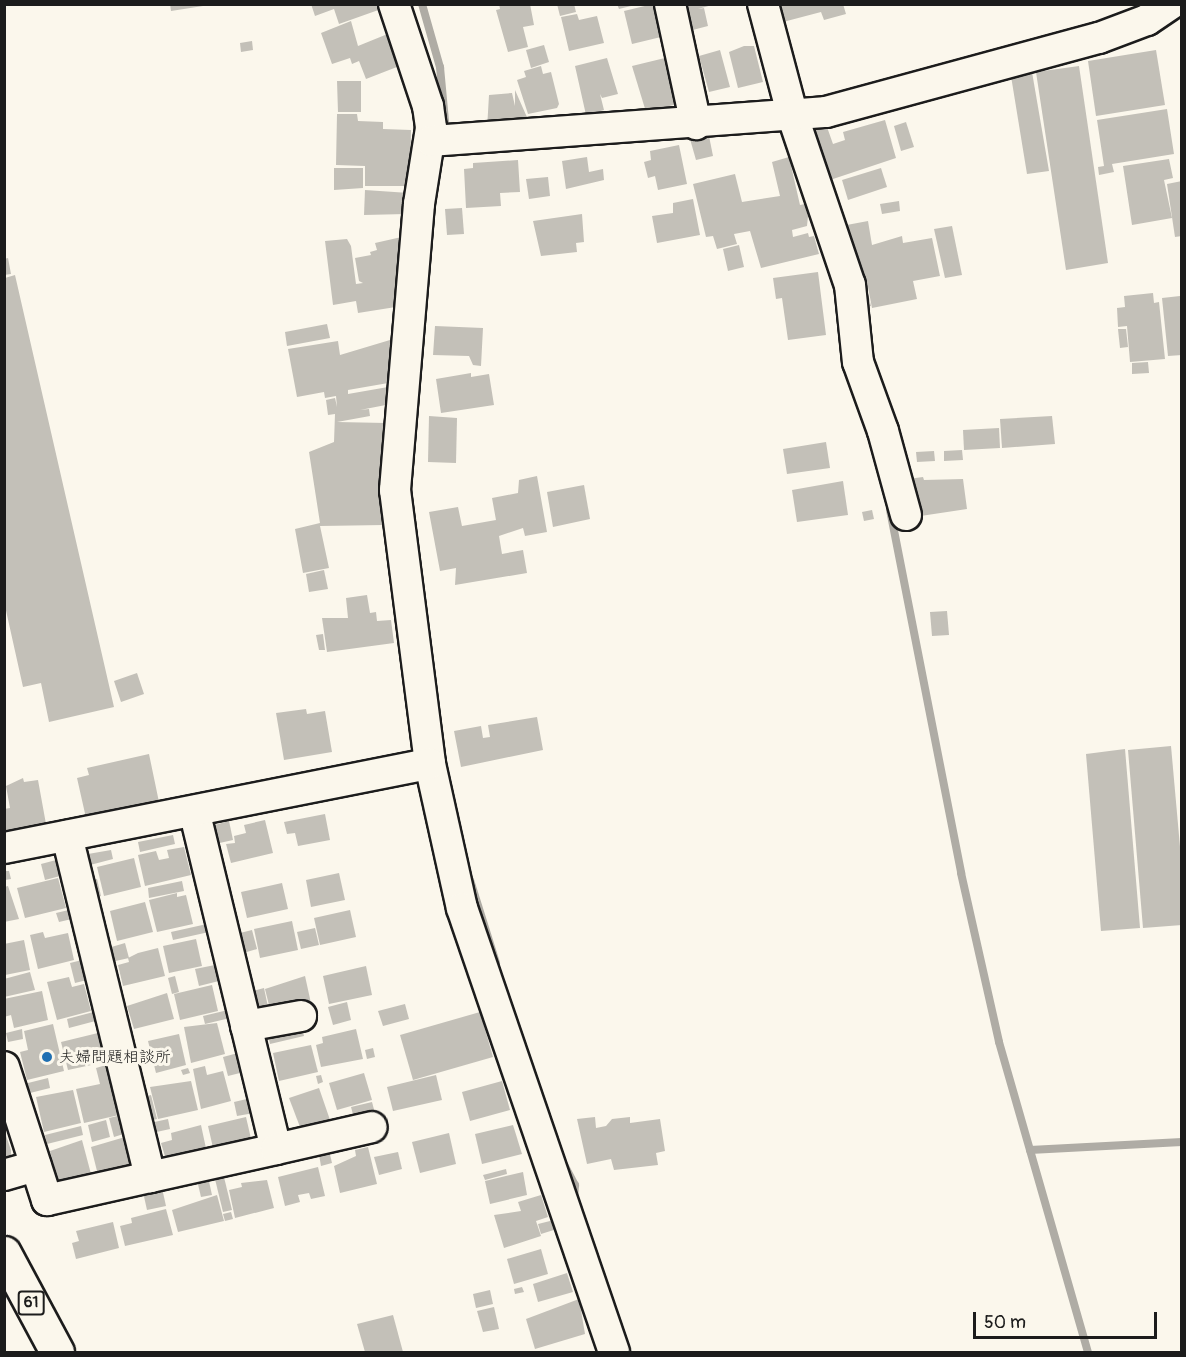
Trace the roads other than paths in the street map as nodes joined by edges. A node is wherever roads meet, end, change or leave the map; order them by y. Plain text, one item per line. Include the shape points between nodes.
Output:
1 (394, 4) edge
2 (670, 4) edge
3 (763, 4) edge
4 (1171, 4) edge
5 (785, 118) junction
6 (696, 124) junction
7 (441, 140) junction
8 (906, 515) dead end
9 (430, 764) junction
10 (194, 811) junction
11 (67, 836) junction
12 (4, 848) edge
13 (301, 1016) dead end
14 (246, 1026) junction
15 (4, 1067) edge
16 (372, 1127) dead end
17 (276, 1149) junction
18 (36, 1167) junction
19 (4, 1175) edge
20 (150, 1177) junction
21 (4, 1253) edge
22 (57, 1353) edge
23 (614, 1353) edge

1 - 7 street
2 - 6 street
3 - 5 street
4 - 5 street via 1147,20 1099,38 864,103
5 - 6 street
5 - 8 street via 850,285 858,362 884,431
6 - 7 street
7 - 9 street via 419,204 395,490
9 - 10 street
9 - 23 street via 462,908
10 - 11 street
10 - 14 street
11 - 12 street
11 - 20 street
13 - 14 street
14 - 17 street
15 - 18 street
16 - 17 street
17 - 20 street
18 - 19 street
18 - 20 street via 47,1200
21 - 22 main road, 61

